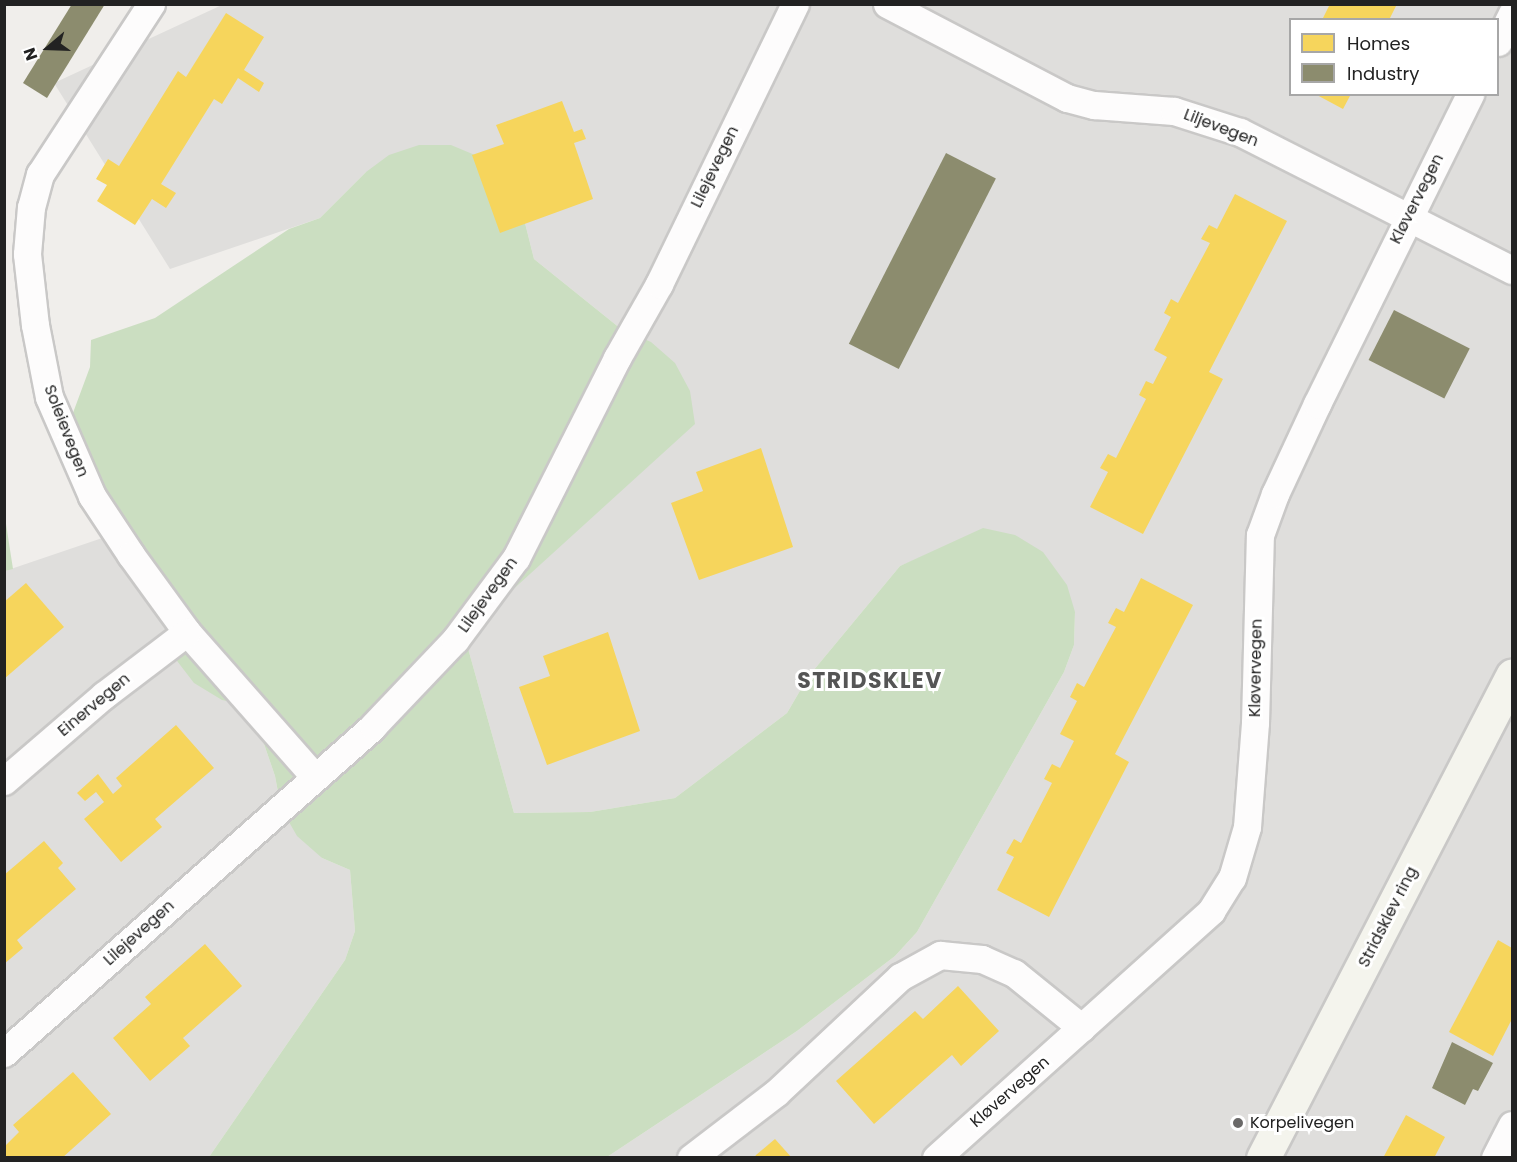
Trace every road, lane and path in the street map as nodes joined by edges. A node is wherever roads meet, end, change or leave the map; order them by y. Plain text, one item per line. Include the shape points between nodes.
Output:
1 (151, 4) edge
2 (795, 4) edge
3 (887, 4) edge
4 (1512, 13) edge
5 (1499, 38) edge
6 (1469, 96) edge
7 (1407, 217) junction
8 (1512, 270) edge
9 (187, 632) junction
10 (1509, 691) edge
11 (315, 777) junction
12 (4, 781) edge
13 (1082, 1028) junction
14 (4, 1053) edge
15 (1512, 1125) edge
16 (691, 1158) edge
17 (936, 1158) edge
18 (1263, 1158) edge
19 (1495, 1158) edge

1 - 9 street, Soleievegen via 40,174 31,207 27,254 49,396 67,444 92,496
2 - 11 street, Lilejevegen via 659,284 516,558 455,640 373,726
3 - 7 street, Liljevegen via 1068,98 1094,105 1174,111 1240,132
4 - 5 street
6 - 7 street, Kløvervegen
7 - 8 street, Liljevegen
7 - 13 street, Kløvervegen via 1275,494 1260,536 1248,804 1232,878 1211,910
9 - 11 street, Soleievegen
9 - 12 street, Einervegen via 104,695
10 - 18 street, Stridsklev ring
11 - 14 street, Lilejevegen
13 - 16 street via 1014,973 982,959 940,955 900,977 776,1093
13 - 17 street, Kløvervegen
15 - 19 street

